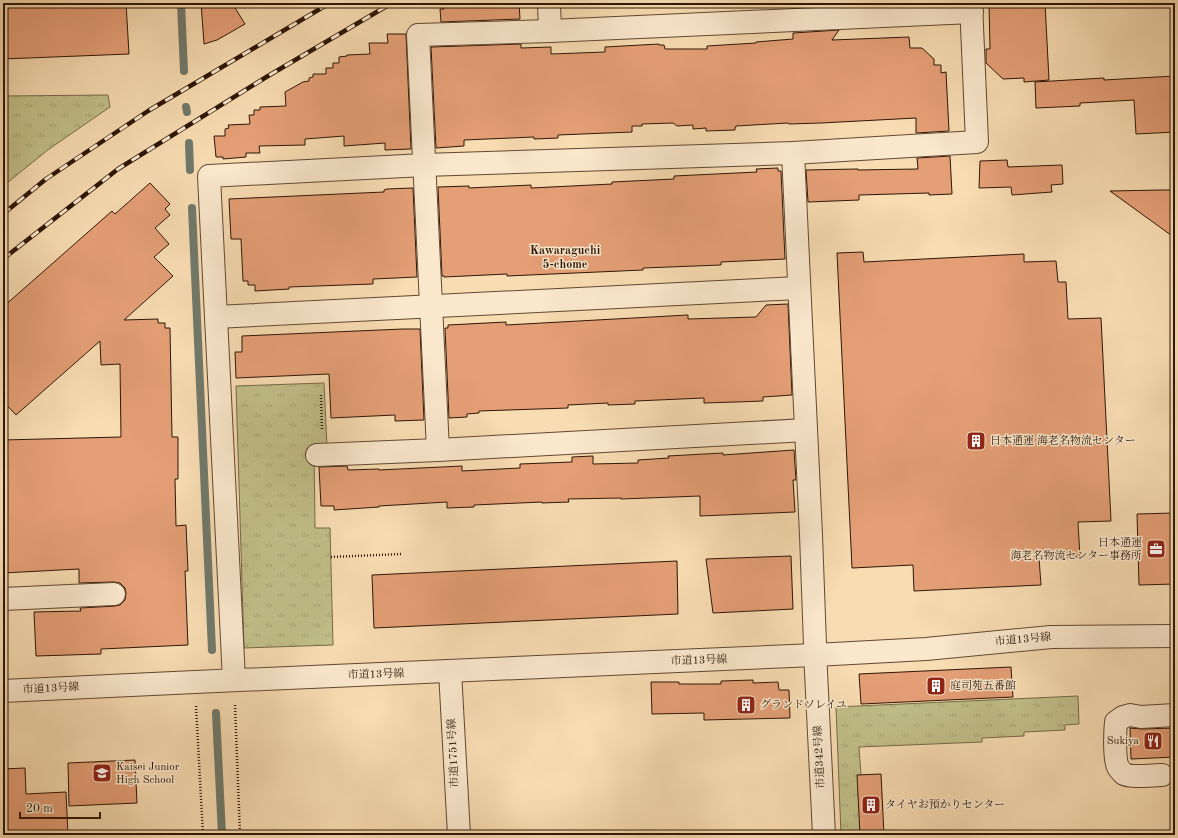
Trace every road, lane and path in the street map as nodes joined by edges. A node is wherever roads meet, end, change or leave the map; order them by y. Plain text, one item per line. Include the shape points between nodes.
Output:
1 (549, 3) edge
2 (972, 7) edge
3 (550, 31) junction
4 (793, 154) junction
5 (424, 165) junction
6 (799, 288) junction
7 (431, 306) junction
8 (216, 317) junction
9 (321, 395) dead end
10 (806, 430) junction
11 (438, 450) junction
12 (320, 455) joint
13 (401, 554) dead end
14 (331, 557) dead end
15 (114, 594) dead end
16 (3, 599) edge
17 (1175, 636) edge
18 (815, 656) junction
19 (450, 671) junction
20 (228, 680) junction
21 (3, 691) edge
22 (235, 704) dead end
23 (196, 705) dead end
24 (1175, 715) edge
25 (1162, 775) dead end
26 (203, 835) edge
27 (240, 835) edge
28 (459, 835) edge
29 (824, 835) edge

1 - 3 street
2 - 3 street
2 - 4 street via 978,142
3 - 5 street via 418,35
4 - 5 street
4 - 6 street, 市道342号線
5 - 7 street
5 - 8 street via 209,176
6 - 7 street
6 - 10 street, 市道342号線
7 - 8 street
7 - 11 street
8 - 20 street
9 - 12 path
10 - 11 street
10 - 18 street, 市道342号線
11 - 12 street
13 - 14 path
15 - 16 street
17 - 18 street, 市道13号線 via 1051,637
18 - 19 street, 市道13号線
18 - 29 street, 市道342号線
19 - 20 street, 市道13号線
19 - 28 street, 市道1751号線
20 - 21 street, 市道13号線
22 - 27 path
23 - 26 path
24 - 25 street via 1130,715 1123,716 1116,722 1118,768 1124,774

